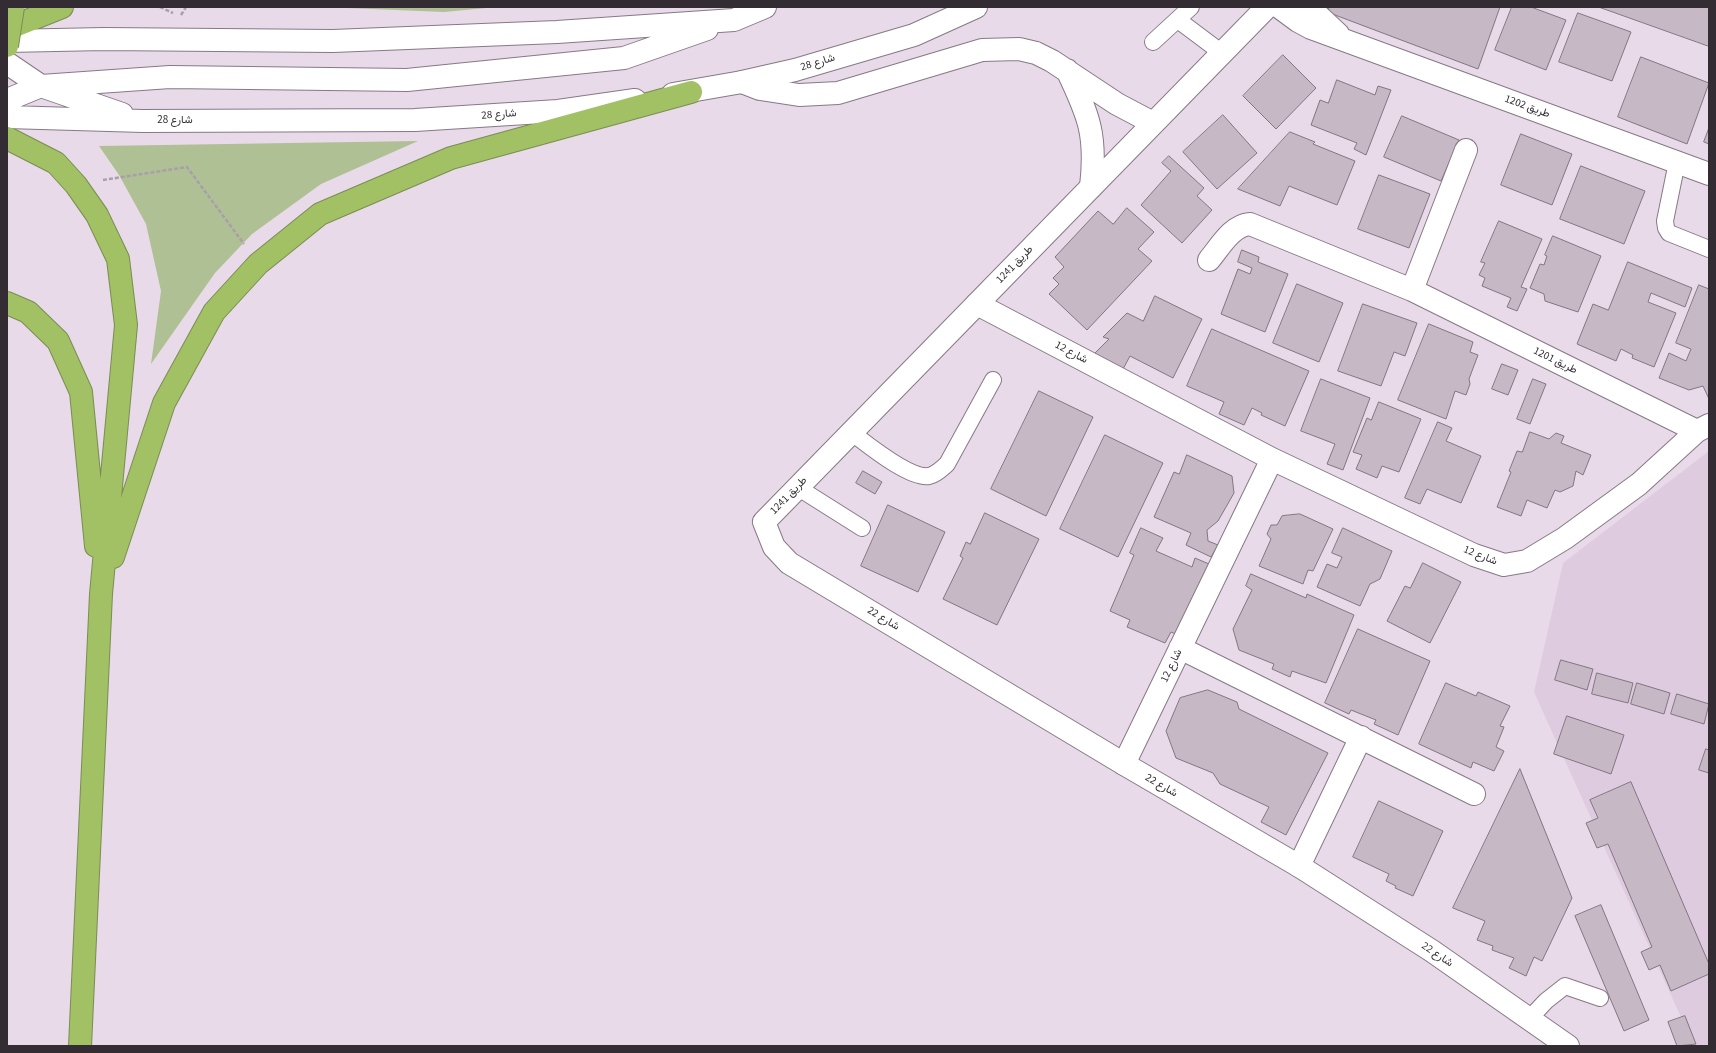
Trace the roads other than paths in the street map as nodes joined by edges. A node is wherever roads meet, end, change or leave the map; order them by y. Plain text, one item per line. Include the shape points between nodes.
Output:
1 (13, 7) edge
2 (62, 7) edge
3 (765, 7) edge
4 (976, 7) edge
5 (1191, 7) edge
6 (1267, 7) edge
7 (1279, 7) edge
8 (1309, 7) edge
9 (734, 20) junction
10 (1178, 20) junction
11 (7, 29) edge
12 (1345, 40) junction
13 (7, 41) edge
14 (1153, 42) dead end
15 (7, 46) edge
16 (1222, 53) junction
17 (7, 63) edge
18 (1067, 70) junction
19 (742, 82) junction
20 (42, 86) junction
21 (691, 92) junction
22 (7, 100) edge
23 (7, 117) edge
24 (143, 121) junction
25 (1153, 123) junction
26 (7, 138) edge
27 (1466, 150) dead end
28 (1677, 162) junction
29 (1709, 174) edge
30 (1091, 187) junction
31 (1709, 248) edge
32 (1209, 260) dead end
33 (1412, 290) junction
34 (7, 303) edge
35 (977, 304) junction
36 (993, 380) dead end
37 (1703, 428) edge
38 (851, 432) junction
39 (1272, 459) junction
40 (797, 487) junction
41 (764, 522) joint
42 (862, 528) dead end
43 (101, 594) junction
44 (1180, 648) junction
45 (1361, 737) junction
46 (1124, 764) junction
47 (1474, 794) dead end
48 (1299, 866) junction
49 (1600, 998) dead end
50 (1529, 1019) junction
51 (80, 1046) edge
52 (1568, 1046) edge

1 - 15 highway, bridge
2 - 11 highway
3 - 9 street
4 - 19 street, شارع 28 via 914,35 794,70
5 - 10 lane
6 - 16 street, طريق 1241
7 - 12 street, طريق 1202 via 1298,21
8 - 12 street, طريق 1202
9 - 13 street via 557,32 333,41
9 - 20 street via 624,58 407,80 170,77
10 - 14 lane
10 - 16 lane
12 - 28 street, طريق 1202
16 - 25 street, طريق 1241
17 - 20 street
18 - 19 street via 1036,54 1000,48 982,50 838,93 799,95 760,89
18 - 25 street via 1117,104
18 - 30 street via 1085,109 1092,135 1094,161
19 - 21 street, شارع 28
20 - 22 street
20 - 24 street
21 - 24 street, شارع 28 via 558,111 415,120
21 - 43 highway via 451,158 320,214 258,264 214,312 164,403
23 - 24 street, شارع 28
25 - 30 street, طريق 1241
26 - 43 highway via 56,163 76,185 97,215 118,259 126,325
27 - 33 street
28 - 29 street, طريق 1202
28 - 31 lane via 1665,221 1666,228 1669,233
30 - 35 street, طريق 1241
32 - 33 street, طريق 1201 via 1236,228 1242,224 1250,224
33 - 37 street, طريق 1201
34 - 43 highway via 28,312 58,341 81,392
35 - 38 street, طريق 1241
35 - 39 street, شارع 12
36 - 38 lane via 947,464 939,472 928,476 917,475 881,454
37 - 39 street, شارع 12 via 1639,484 1565,538 1527,561 1504,565 1474,555
38 - 40 street, طريق 1241
39 - 44 street, شارع 12
40 - 41 street, طريق 1241
40 - 42 lane
41 - 46 street, شارع 22 via 774,547 789,563
43 - 51 highway
44 - 45 street
44 - 46 street, شارع 12
45 - 47 street
45 - 48 street
46 - 48 street, شارع 22
48 - 50 street, شارع 22 via 1432,951
49 - 50 lane via 1565,986 1546,1000
50 - 52 street, شارع 22

